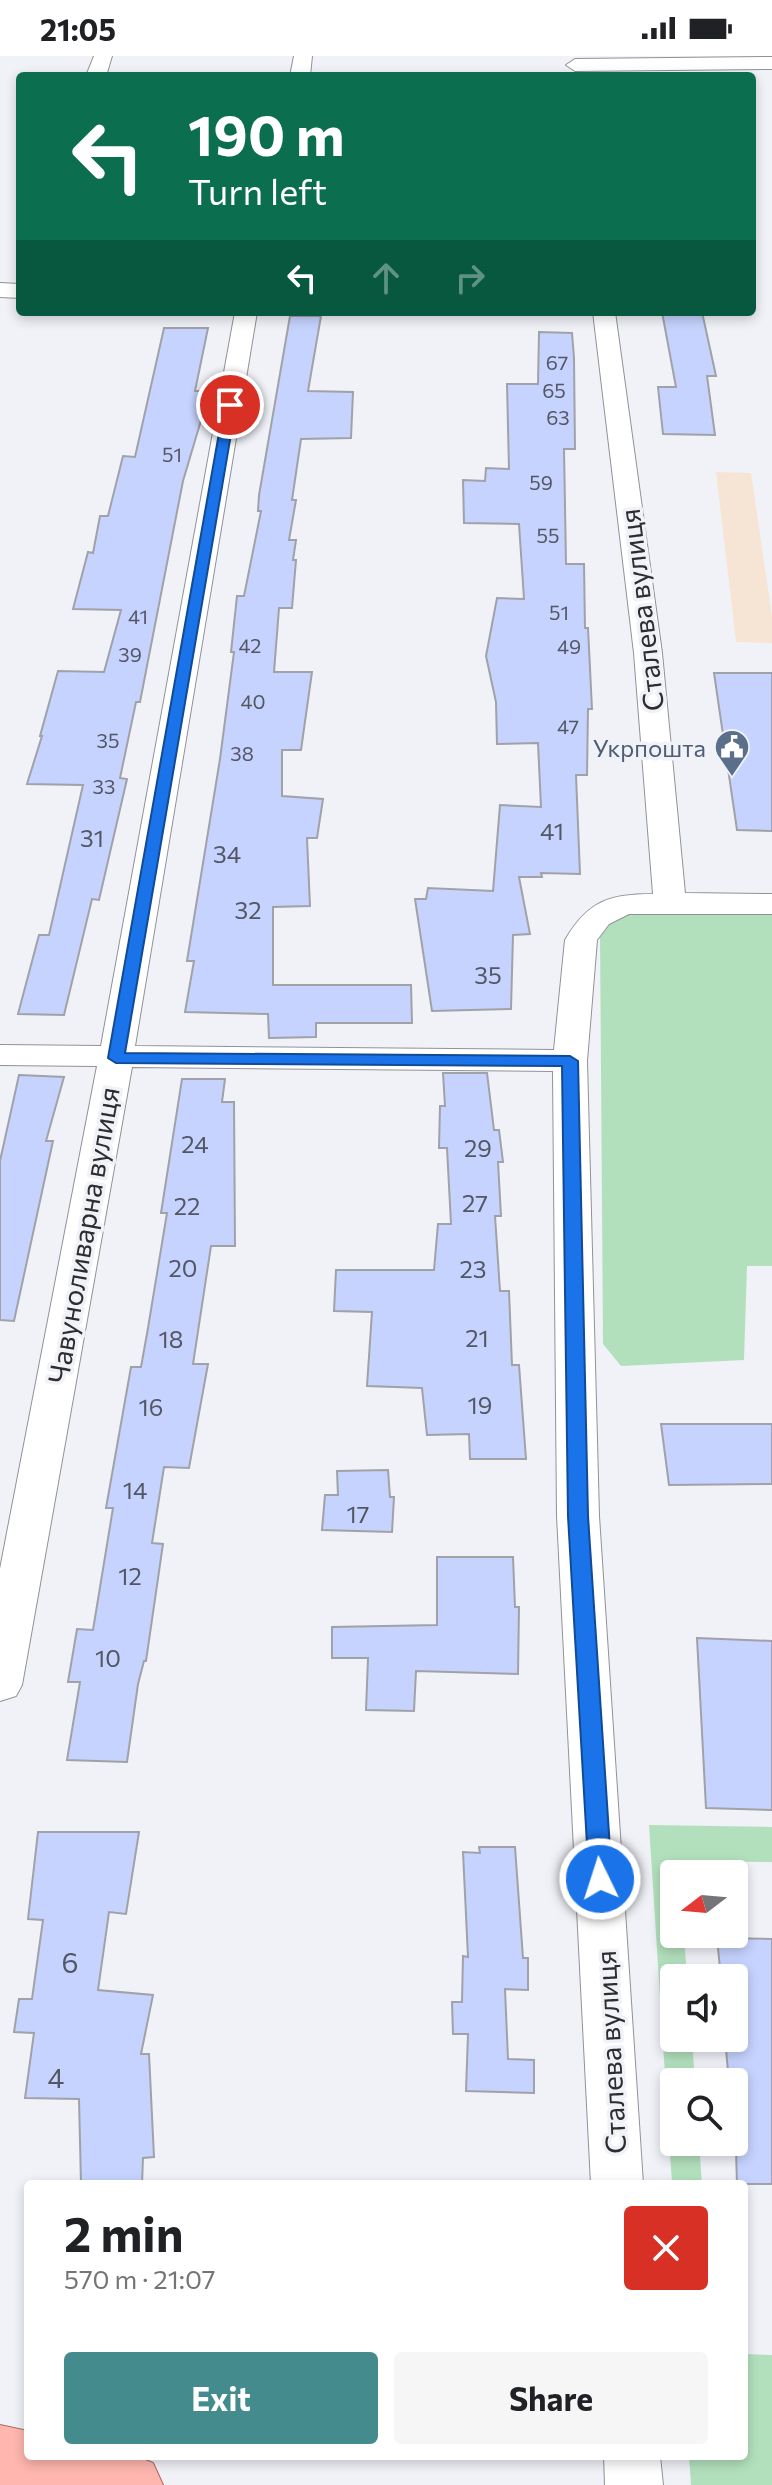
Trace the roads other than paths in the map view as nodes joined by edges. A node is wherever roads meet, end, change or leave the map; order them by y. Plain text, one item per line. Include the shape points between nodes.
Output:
1 (772, 63) edge
2 (575, 66) edge
3 (245, 316) edge
4 (605, 316) edge
5 (670, 903) junction
6 (772, 904) edge
7 (0, 1055) edge
8 (116, 1058) junction
9 (570, 1061) junction
10 (0, 1685) edge
11 (617, 2180) edge
12 (0, 2455) edge
13 (632, 2460) edge
14 (130, 2485) edge
15 (634, 2485) edge

1 - 2 street
3 - 8 street, Чавуноливарна вулиця
4 - 5 street, Сталева вулиця via 648,653
5 - 6 street
5 - 9 street, Сталева вулиця via 624,904 590,923 581,940
7 - 8 street
8 - 9 street
8 - 10 street, Чавуноливарна вулиця
9 - 11 street, Сталева вулиця via 578,1516
12 - 14 main road
13 - 15 street

